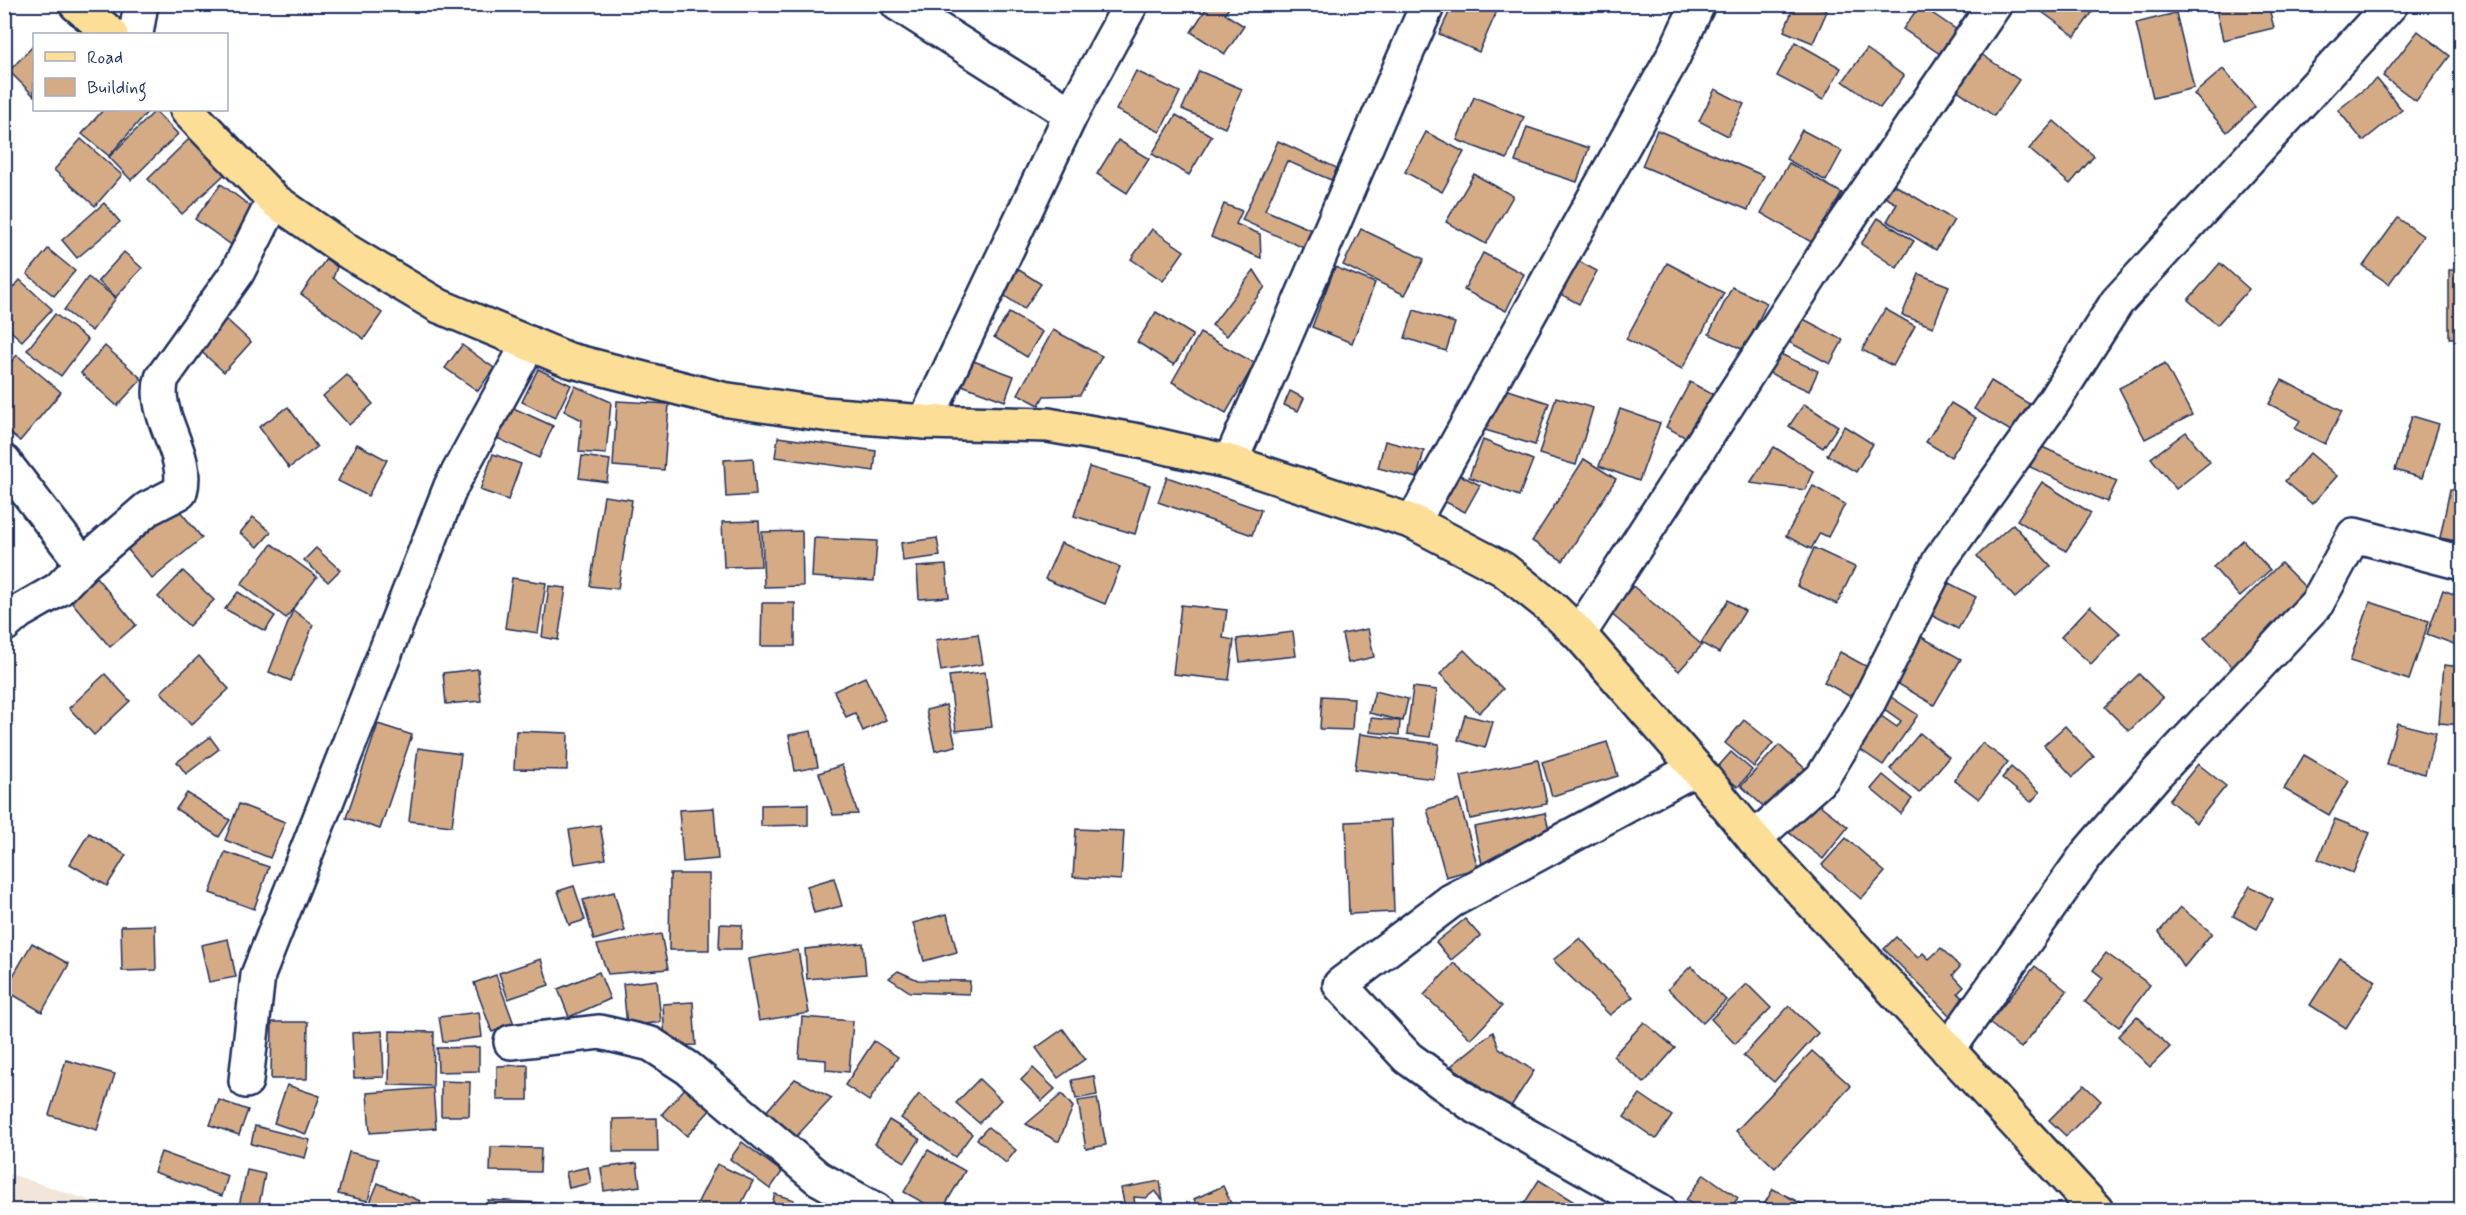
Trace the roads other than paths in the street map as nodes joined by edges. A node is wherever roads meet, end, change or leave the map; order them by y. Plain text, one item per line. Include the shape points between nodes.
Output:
1 (76, 4) edge
2 (141, 4) edge
3 (898, 4) edge
4 (1131, 4) edge
5 (1428, 4) edge
6 (1698, 4) edge
7 (1995, 4) edge
8 (2391, 4) edge
9 (110, 33) edge
10 (136, 33) edge
11 (188, 111) edge
12 (1071, 114) junction
13 (274, 200) junction
14 (529, 343) junction
15 (925, 422) junction
16 (4, 462) edge
17 (1230, 462) junction
18 (1413, 522) junction
19 (2462, 563) edge
20 (83, 564) junction
21 (4, 625) edge
22 (1579, 634) junction
23 (1696, 768) junction
24 (1754, 839) junction
25 (511, 1042) dead end
26 (1948, 1050) junction
27 (246, 1081) dead end
28 (876, 1210) edge
29 (1659, 1210) edge
30 (2096, 1210) edge

1 - 9 main road
2 - 10 street
3 - 12 street
4 - 12 street
5 - 17 street
6 - 18 street via 1673,57
7 - 22 street via 1834,240
8 - 24 street via 2117,302 2054,402 1940,560 1867,705 1822,778
11 - 13 main road
12 - 15 street
13 - 14 main road via 350,253 439,306
13 - 20 street via 237,273 162,378 159,388 163,408 182,469 180,492 147,509
14 - 15 main road via 569,360 722,399 823,414
14 - 27 street via 451,486 258,975
15 - 17 main road via 1048,425
16 - 20 street
17 - 18 main road
18 - 22 main road via 1503,569
19 - 26 street via 2354,535 2317,603 2156,774 2087,854
20 - 21 street via 59,589
22 - 23 main road
23 - 24 main road
23 - 29 street via 1451,901 1340,985 1408,1058 1473,1105
24 - 26 main road
25 - 28 street via 600,1032 651,1044 688,1068 818,1178
26 - 30 main road

